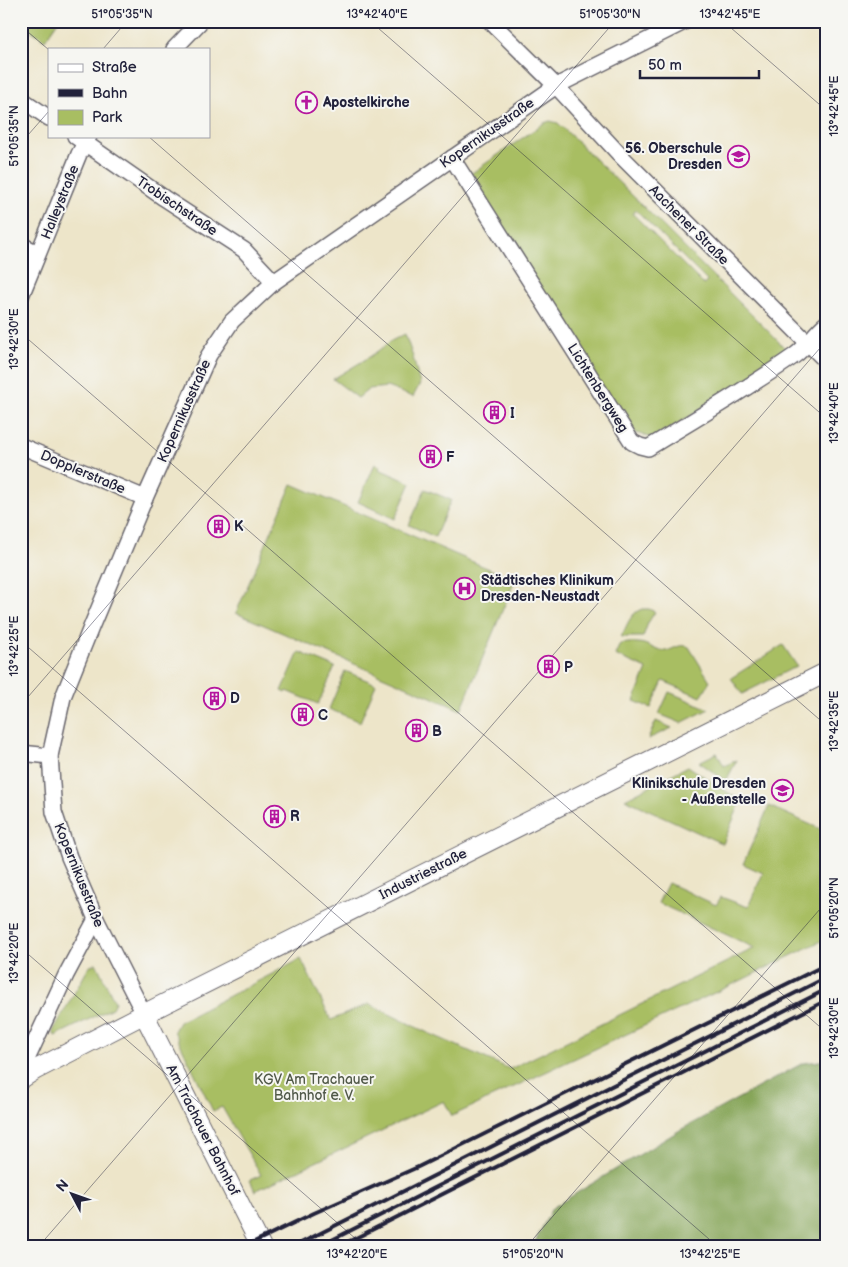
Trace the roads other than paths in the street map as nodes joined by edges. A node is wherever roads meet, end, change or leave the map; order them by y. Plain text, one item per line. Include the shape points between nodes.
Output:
1 (201, 21) edge
2 (490, 21) edge
3 (686, 21) edge
4 (175, 48) edge
5 (556, 86) junction
6 (21, 99) edge
7 (48, 117) edge
8 (83, 138) edge
9 (452, 158) junction
10 (21, 245) edge
11 (38, 253) junction
12 (274, 282) junction
13 (21, 296) edge
14 (827, 324) edge
15 (807, 343) junction
16 (827, 362) edge
17 (21, 446) edge
18 (145, 498) junction
19 (827, 672) edge
20 (21, 753) edge
21 (50, 756) junction
22 (96, 919) junction
23 (144, 1014) junction
24 (21, 1072) edge
25 (21, 1079) edge
26 (261, 1246) edge

1 - 4 street
2 - 5 street, Aachener Straße
3 - 5 street, Kopernikusstraße
5 - 9 street, Kopernikusstraße
5 - 15 street, Aachener Straße
6 - 7 street
8 - 11 street, Halleystraße
8 - 12 street, Trobischstraße via 164,198 244,250
9 - 12 street, Kopernikusstraße
9 - 15 street, Lichtenbergweg via 632,442 648,448 796,354
10 - 11 street
11 - 13 street, Halleystraße
12 - 18 street, Kopernikusstraße via 232,321 209,355
14 - 15 street
15 - 16 street, Aachener Straße
17 - 18 street, Dopplerstraße
18 - 21 street, Kopernikusstraße via 63,697
19 - 23 street, Industriestraße
20 - 21 street
21 - 22 street, Kopernikusstraße via 54,812
22 - 23 street, Kopernikusstraße
22 - 24 street
23 - 25 street, Industriestraße
23 - 26 street, Am Trachauer Bahnhof

